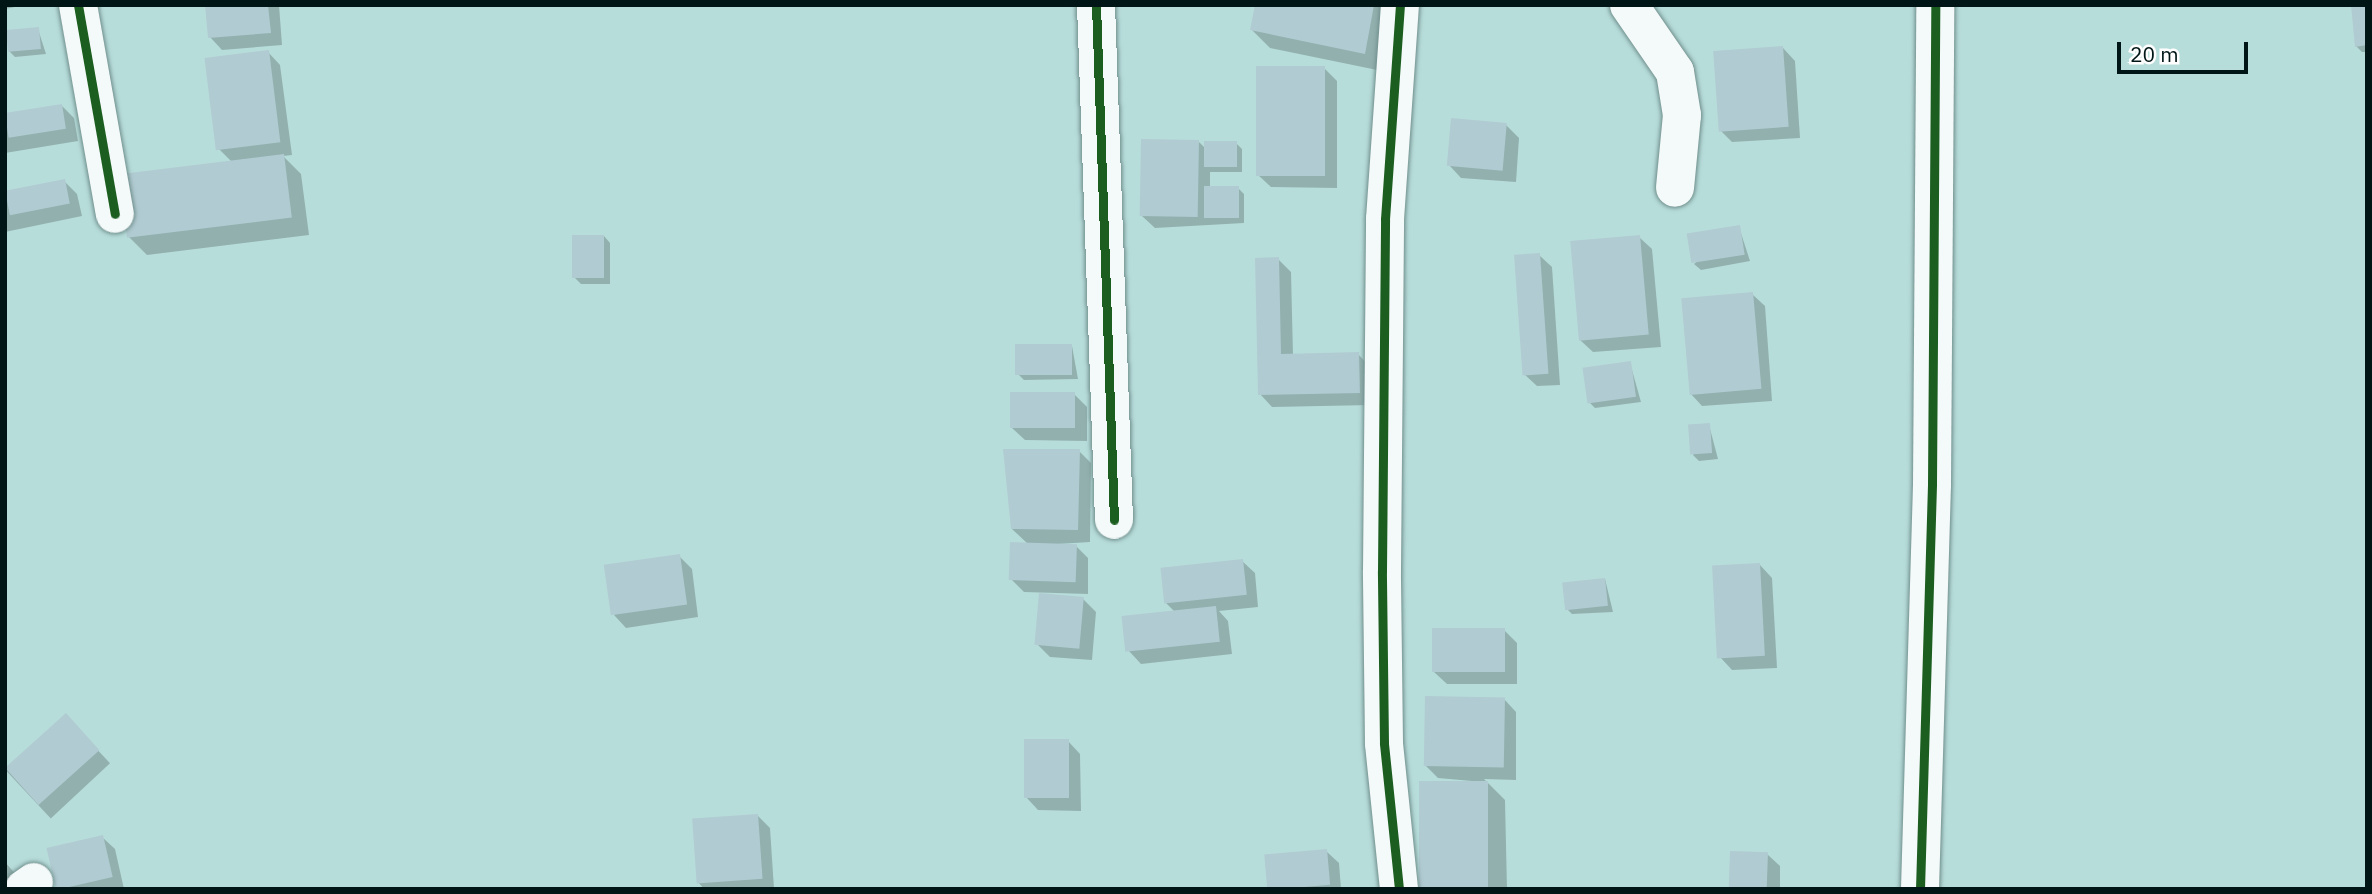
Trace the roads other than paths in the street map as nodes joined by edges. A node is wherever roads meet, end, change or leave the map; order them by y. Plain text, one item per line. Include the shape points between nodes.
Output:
1 (78, 5) edge
2 (1097, 5) edge
3 (1400, 5) edge
4 (1629, 5) edge
5 (1935, 5) edge
6 (1675, 188) dead end
7 (115, 214) dead end
8 (1114, 520) dead end
9 (1399, 889) edge
10 (1920, 889) edge

1 - 7 street
2 - 8 street
3 - 9 street via 1385,219 1382,570 1384,743
4 - 6 street via 1675,72 1682,115
5 - 10 street via 1932,484

